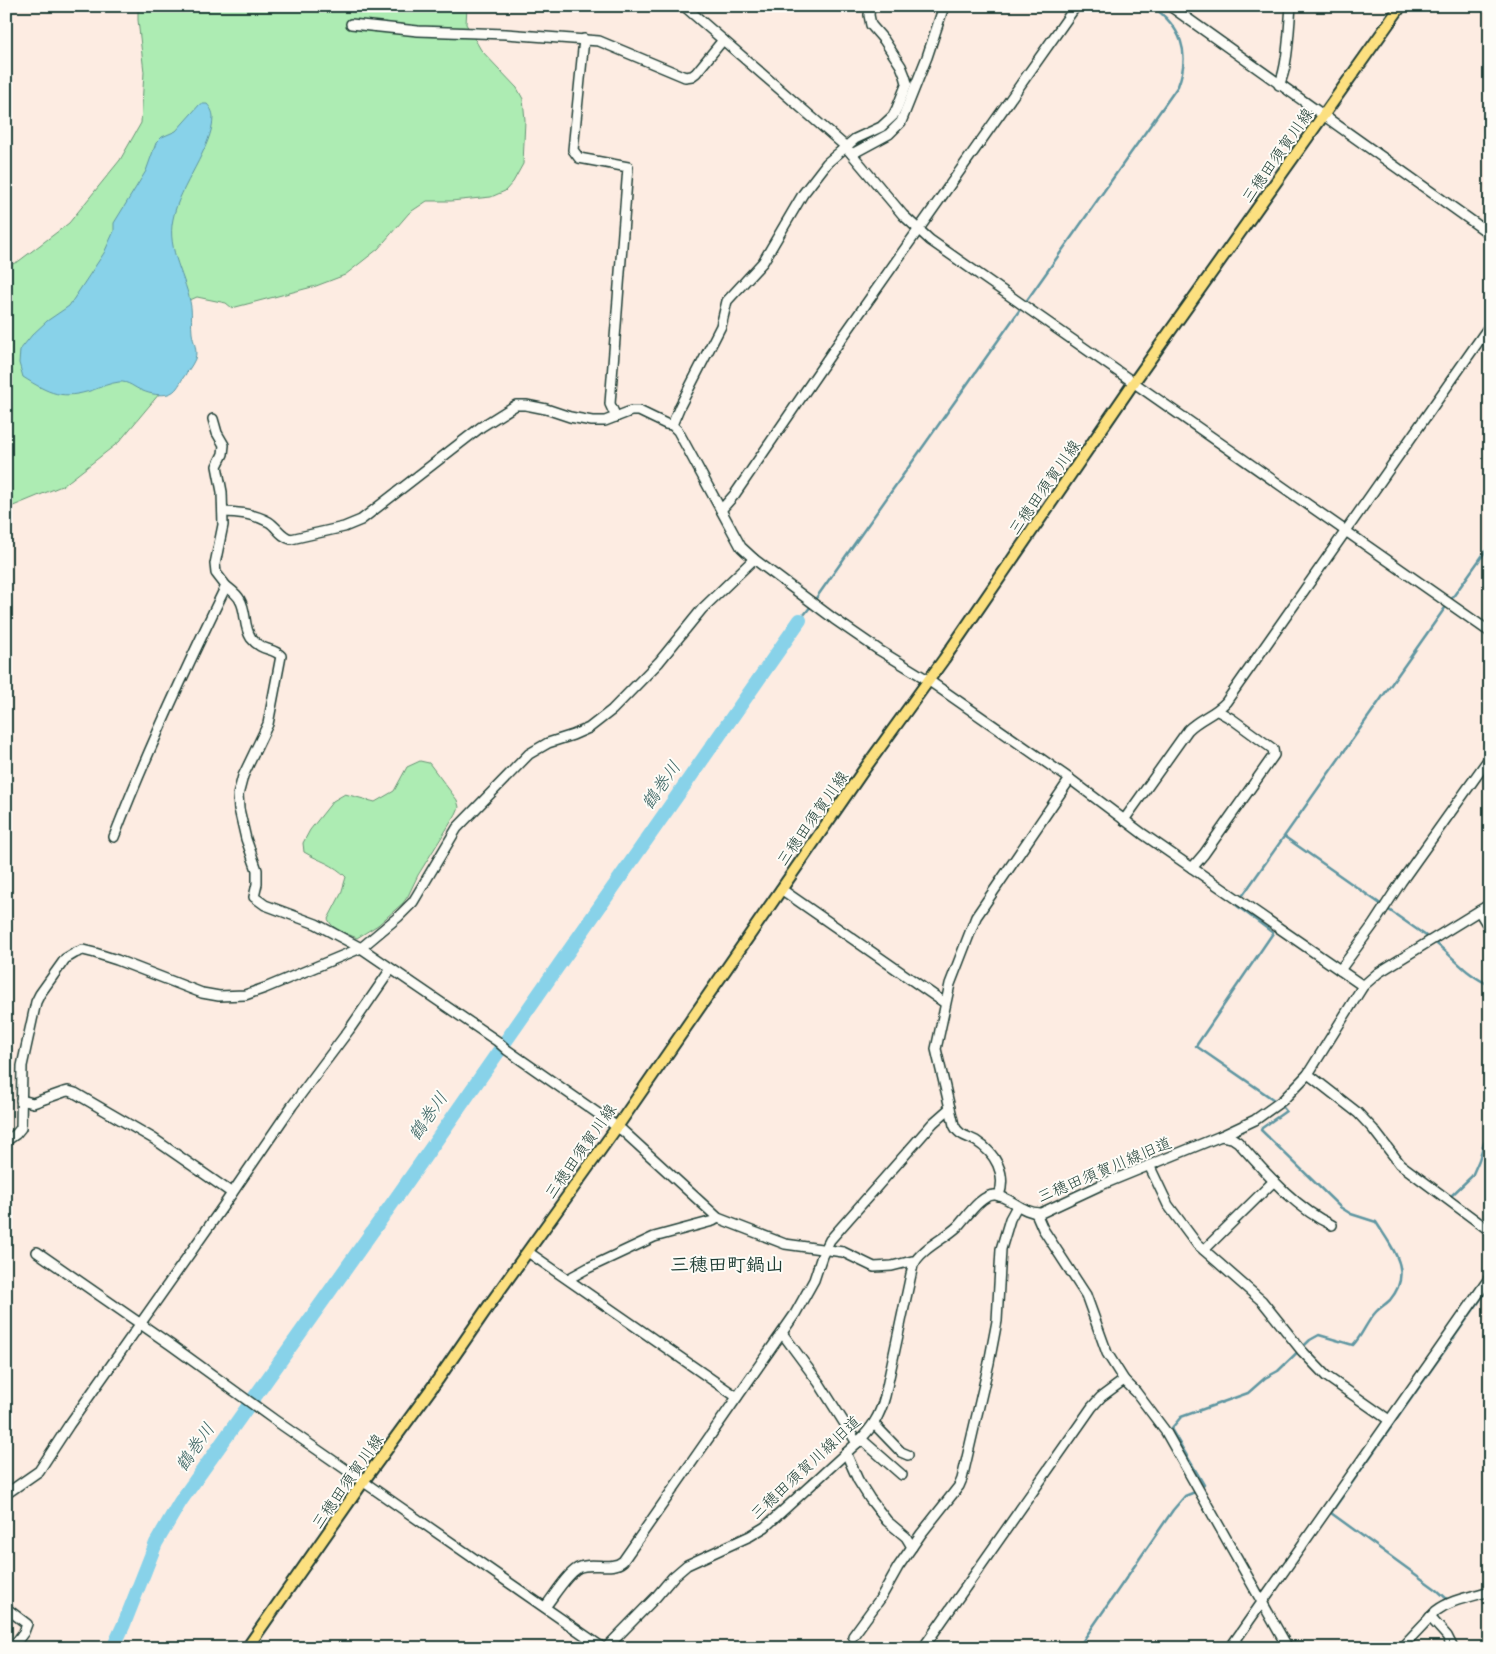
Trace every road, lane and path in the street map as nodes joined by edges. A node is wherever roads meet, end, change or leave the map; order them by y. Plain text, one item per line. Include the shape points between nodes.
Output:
1 (684, 6) edge
2 (870, 6) edge
3 (944, 6) edge
4 (1076, 6) edge
5 (1170, 6) edge
6 (1291, 6) edge
7 (1401, 6) edge
8 (351, 24) dead end
9 (584, 39) junction
10 (723, 40) junction
11 (1279, 85) junction
12 (1323, 115) junction
13 (845, 146) junction
14 (852, 154) junction
15 (919, 230) junction
16 (1490, 234) edge
17 (1490, 326) edge
18 (1134, 382) junction
19 (616, 417) junction
20 (214, 419) dead end
21 (672, 425) junction
22 (721, 510) junction
23 (223, 512) junction
24 (1345, 530) junction
25 (754, 559) junction
26 (226, 586) junction
27 (1490, 632) edge
28 (928, 680) junction
29 (1218, 711) junction
30 (1490, 758) edge
31 (1070, 779) junction
32 (1124, 820) junction
33 (114, 837) dead end
34 (1192, 868) junction
35 (781, 889) junction
36 (1490, 904) edge
37 (1480, 911) junction
38 (1490, 929) edge
39 (361, 948) junction
40 (391, 969) junction
41 (1340, 970) junction
42 (1363, 986) junction
43 (945, 1003) junction
44 (1308, 1074) junction
45 (21, 1100) junction
46 (950, 1108) junction
47 (617, 1127) junction
48 (1221, 1136) junction
49 (6, 1141) edge
50 (1149, 1166) junction
51 (1274, 1181) junction
52 (232, 1193) junction
53 (999, 1196) junction
54 (1017, 1206) junction
55 (1036, 1214) junction
56 (718, 1218) junction
57 (1332, 1225) dead end
58 (1490, 1231) edge
59 (1204, 1250) junction
60 (825, 1251) junction
61 (37, 1252) dead end
62 (528, 1252) junction
63 (915, 1262) junction
64 (1490, 1277) edge
65 (568, 1279) junction
66 (140, 1324) junction
67 (782, 1333) junction
68 (1124, 1380) junction
69 (738, 1397) junction
70 (1389, 1420) junction
71 (874, 1424) junction
72 (859, 1441) junction
73 (846, 1453) junction
74 (908, 1455) dead end
75 (902, 1475) dead end
76 (363, 1482) junction
77 (6, 1494) edge
78 (912, 1547) junction
79 (1490, 1591) edge
80 (1262, 1602) junction
81 (545, 1607) junction
82 (6, 1608) edge
83 (1430, 1617) junction
84 (853, 1636) dead end
85 (12, 1648) edge
86 (247, 1648) edge
87 (604, 1648) edge
88 (923, 1648) edge
89 (1230, 1648) edge
90 (1288, 1648) edge
91 (1401, 1648) edge
92 (1453, 1648) edge

1 - 10 street
2 - 13 street via 871,25 901,66 907,83 888,122
3 - 14 street via 901,122 889,134
4 - 15 street
5 - 11 street
6 - 11 street
7 - 12 main road, 三穂田須賀川線
8 - 9 street
9 - 10 street via 604,42 685,77 696,73
9 - 19 street via 573,150 579,158 628,167 610,404
10 - 13 street
11 - 12 street
12 - 16 street
12 - 18 main road, 三穂田須賀川線
13 - 14 street
13 - 21 street via 803,194 762,262 727,301 721,326
14 - 15 street via 882,192
15 - 18 street
15 - 22 street
17 - 24 street
18 - 24 street
18 - 28 main road, 三穂田須賀川線
19 - 21 street via 641,411
19 - 23 street via 605,421 586,421 546,409 516,405 481,427 361,520 344,527 291,539 270,522
20 - 23 street via 224,445 217,466
21 - 22 street
22 - 25 street via 741,547
23 - 26 street via 215,564 216,573
24 - 27 street
24 - 29 street
25 - 28 street via 834,619
25 - 39 street via 702,609 659,662 612,710 589,728 548,743 529,754 457,828 413,902
26 - 33 street via 168,709
26 - 39 street via 241,601 251,637 260,647 281,656 268,724 243,776 238,795 257,875 254,897
28 - 31 street
28 - 35 main road, 三穂田須賀川線
29 - 32 street via 1188,730
29 - 34 street via 1273,749 1274,755
30 - 41 street
31 - 32 street
31 - 43 street via 976,917
32 - 34 street
34 - 41 street
35 - 43 street
35 - 47 main road, 三穂田須賀川線
36 - 37 street, 三穂田須賀川線旧道
37 - 38 street
37 - 42 street, 三穂田須賀川線旧道 via 1378,973
39 - 40 street
39 - 45 street via 266,988 244,995 219,996 202,993 86,950 74,952 61,964 36,1002 22,1066
40 - 47 street via 497,1040
40 - 52 street
41 - 42 street
42 - 44 street, 三穂田須賀川線旧道
43 - 46 street via 936,1049
44 - 48 street, 三穂田須賀川線旧道 via 1283,1100 1255,1120
44 - 58 street via 1358,1113 1400,1164
45 - 49 street via 21,1128
45 - 52 street via 34,1103 68,1091 75,1093 154,1139
46 - 53 street via 957,1132 981,1145 997,1161 1002,1176
46 - 60 street via 830,1240
47 - 56 street
47 - 62 main road, 三穂田須賀川線
48 - 50 street, 三穂田須賀川線旧道
48 - 51 street via 1238,1142
50 - 55 street, 三穂田須賀川線旧道
50 - 59 street via 1168,1205
51 - 57 street via 1320,1220
51 - 59 street
52 - 66 street
53 - 54 street, 三穂田須賀川線旧道
53 - 63 street via 983,1198 955,1228
54 - 55 street, 三穂田須賀川線旧道
54 - 78 street via 1001,1249 997,1321 962,1479
55 - 68 street via 1086,1294 1107,1352
56 - 60 street via 785,1244
56 - 65 street via 654,1237
59 - 70 street via 1262,1302 1326,1376
60 - 63 street via 843,1252 874,1267
60 - 67 street via 810,1287
61 - 66 street
62 - 65 street
62 - 76 main road, 三穂田須賀川線
63 - 71 street, 三穂田須賀川線旧道 via 882,1408
64 - 70 street
65 - 69 street
66 - 76 street
66 - 77 street via 39,1470
67 - 69 street
67 - 72 street
68 - 80 street via 1166,1432
68 - 88 street via 1092,1407
69 - 81 street via 623,1561 618,1565 578,1568
70 - 80 street
71 - 72 street, 三穂田須賀川線旧道
71 - 74 street
72 - 73 street, 三穂田須賀川線旧道
72 - 75 street
73 - 78 street via 870,1499
73 - 87 street, 三穂田須賀川線旧道 via 759,1531 686,1565
76 - 81 street
76 - 86 main road, 三穂田須賀川線
78 - 84 street
79 - 83 street via 1453,1601
80 - 89 street
80 - 90 street
81 - 87 street
82 - 85 street via 27,1624
83 - 91 street
83 - 92 street

